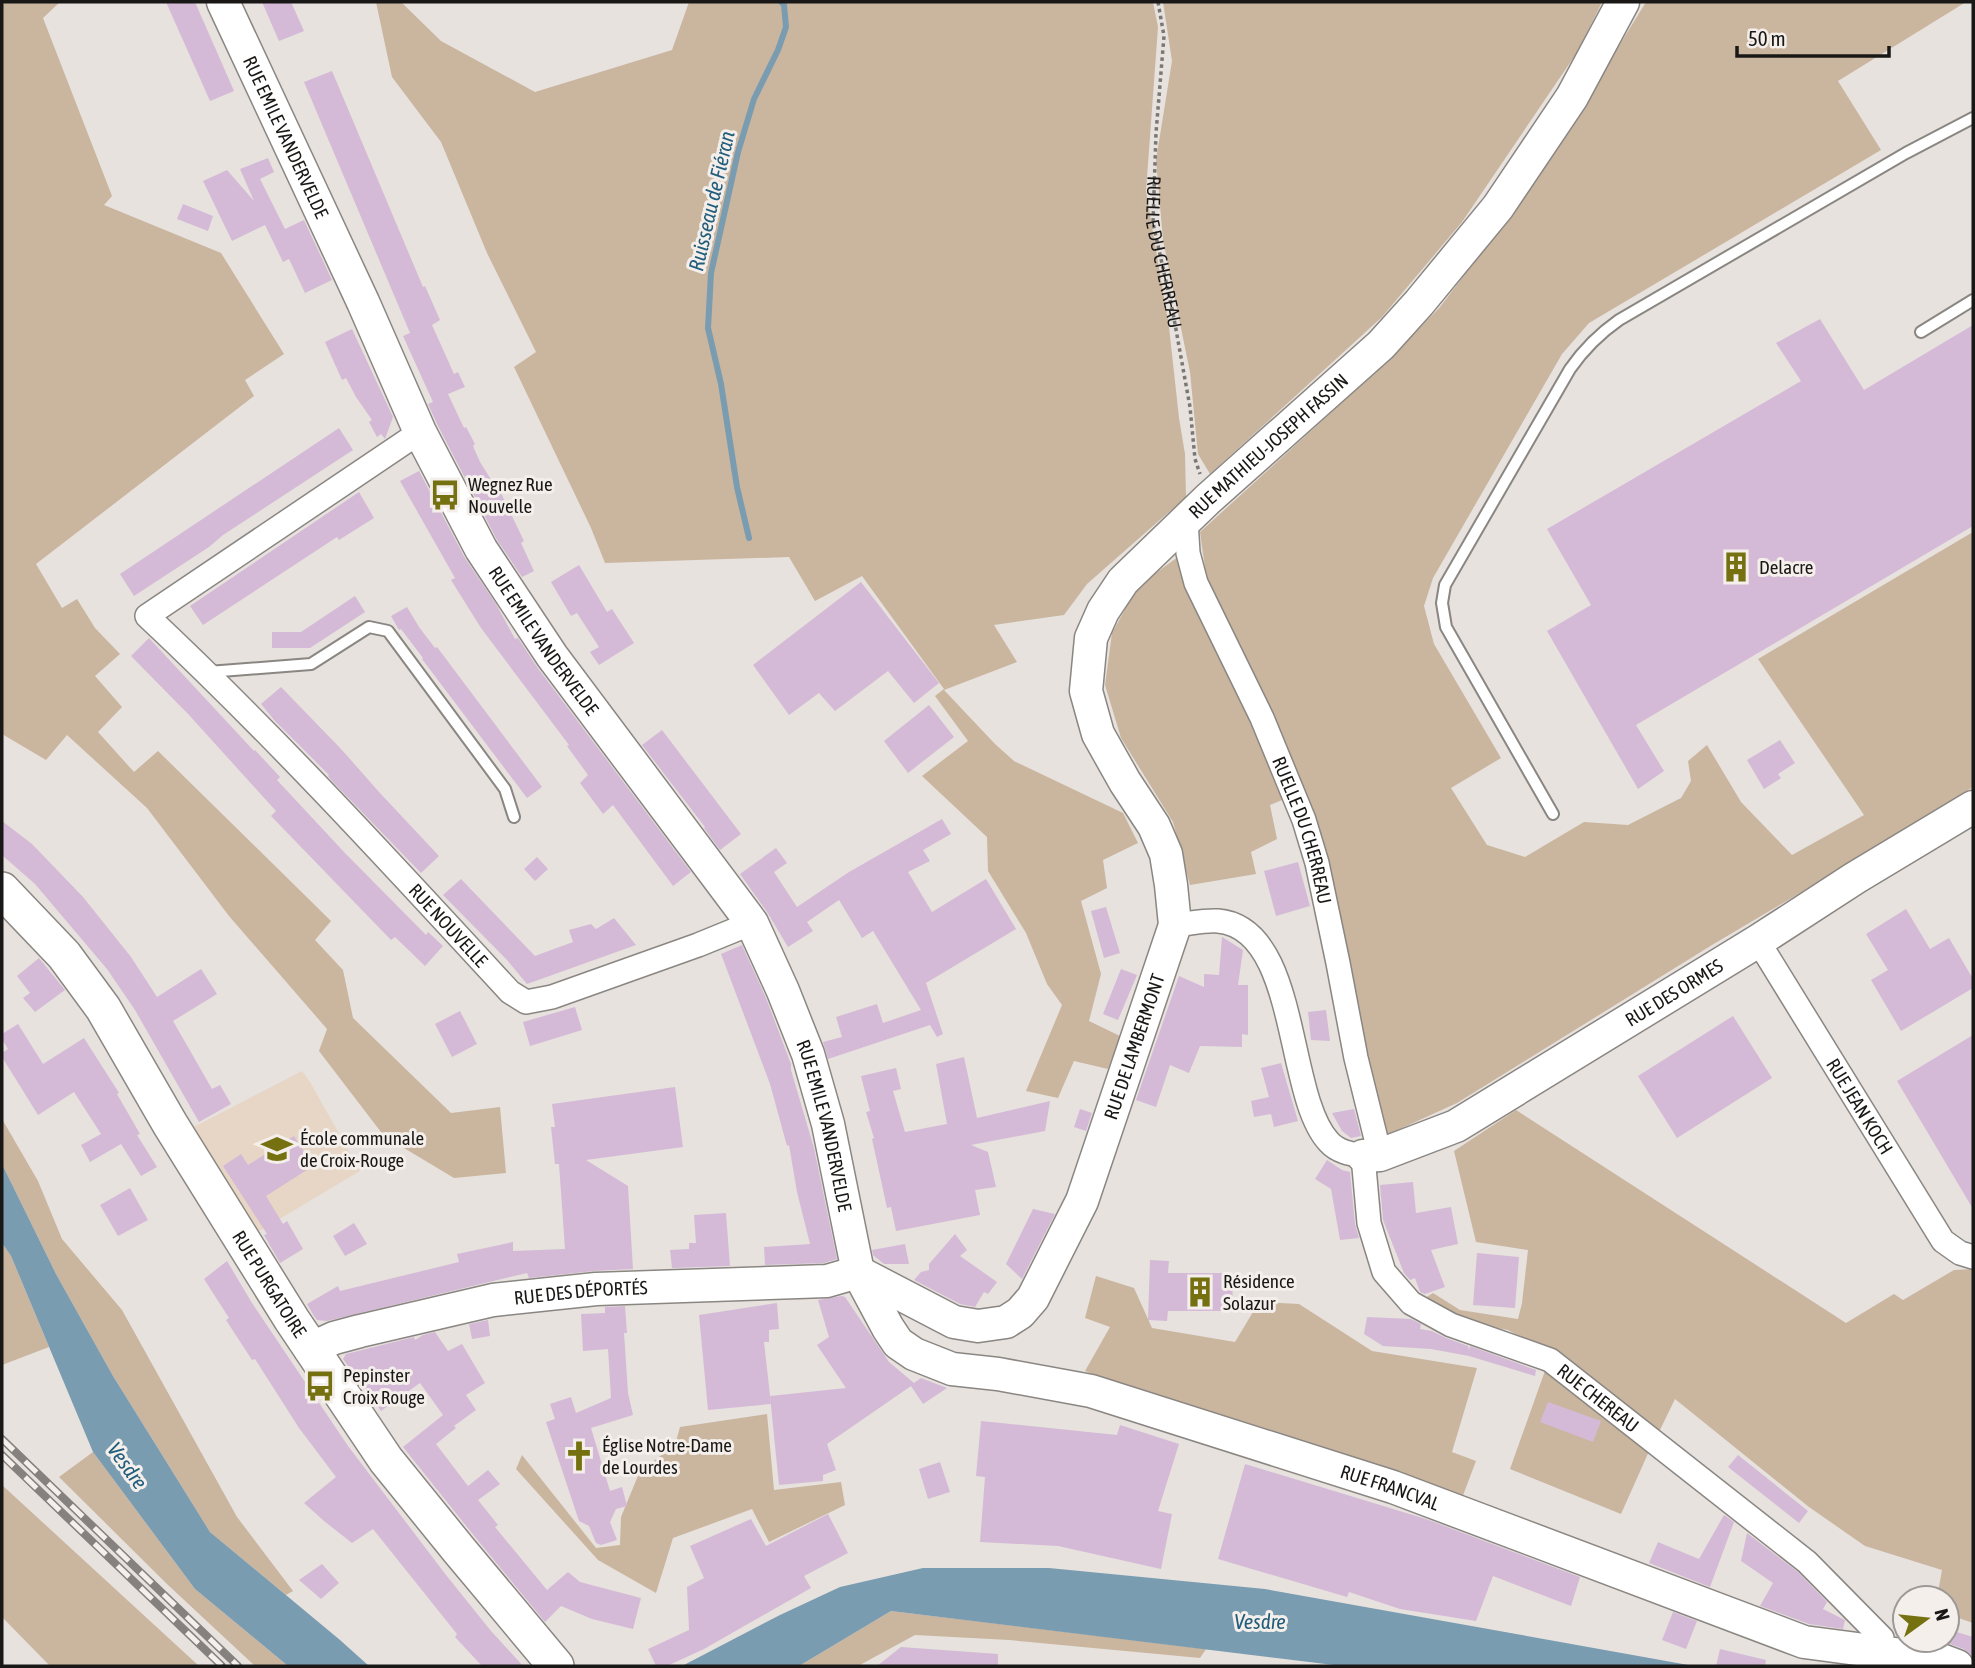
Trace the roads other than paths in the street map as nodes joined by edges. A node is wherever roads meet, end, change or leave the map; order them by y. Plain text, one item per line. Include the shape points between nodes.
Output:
1 (222, 2) edge
2 (1623, 2) edge
3 (1973, 118) edge
4 (1973, 300) edge
5 (1921, 332) dead end
6 (420, 432) junction
7 (1197, 510) junction
8 (207, 672) junction
9 (1973, 807) edge
10 (1553, 814) dead end
11 (514, 817) dead end
12 (2, 890) edge
13 (752, 923) junction
14 (1175, 925) junction
15 (1758, 941) junction
16 (1372, 1156) junction
17 (1973, 1257) edge
18 (858, 1272) junction
19 (310, 1349) junction
20 (1882, 1638) dead end
21 (556, 1666) edge
22 (1957, 1666) edge

1 - 6 street, RUE EMILE VANDERVELDE
2 - 7 street, RUE MATHIEU-JOSEPH FASSIN via 1572,97 1498,206 1419,303 1381,345
3 - 10 lane via 1619,320 1601,333 1570,369 1445,585 1441,603 1446,627
4 - 5 lane
6 - 8 street, RUE NOUVELLE via 147,617
6 - 13 street, RUE EMILE VANDERVELDE via 481,549 552,656
7 - 14 street, RUE MATHIEU-JOSEPH FASSIN via 1123,581 1103,611 1091,638 1086,691 1098,734 1166,854
7 - 16 street, RUELLE DU CHERREAU via 1188,553 1196,583 1262,718 1317,863
8 - 11 lane via 312,664 369,627 388,631 505,789
8 - 13 street, RUE NOUVELLE via 510,992 526,1002
9 - 15 street, RUE DES ORMES
12 - 19 main road, RUE PURGATOIRE via 64,955 103,1008
13 - 18 street, RUE EMILE VANDERVELDE via 808,1054 828,1124
14 - 16 street via 1218,921 1237,927 1254,940 1280,988 1319,1128 1329,1143 1343,1152
14 - 18 street, RUE DE LAMBERMONT via 1082,1201 1027,1305 1006,1322 978,1326 954,1322
15 - 16 street, RUE DES ORMES via 1456,1126
15 - 17 street, RUE JEAN KOCH via 1943,1241
16 - 20 street, RUE CHEREAU via 1369,1223 1384,1272 1411,1303 1451,1325 1550,1360 1807,1562
18 - 19 street, RUE DES DÉPORTÉS via 827,1281 596,1289 493,1300 360,1331
18 - 22 street, RUE FRANCVAL via 898,1343 952,1369 1091,1391 1380,1483 1804,1642
19 - 21 main road, RUE PURGATOIRE via 386,1460

